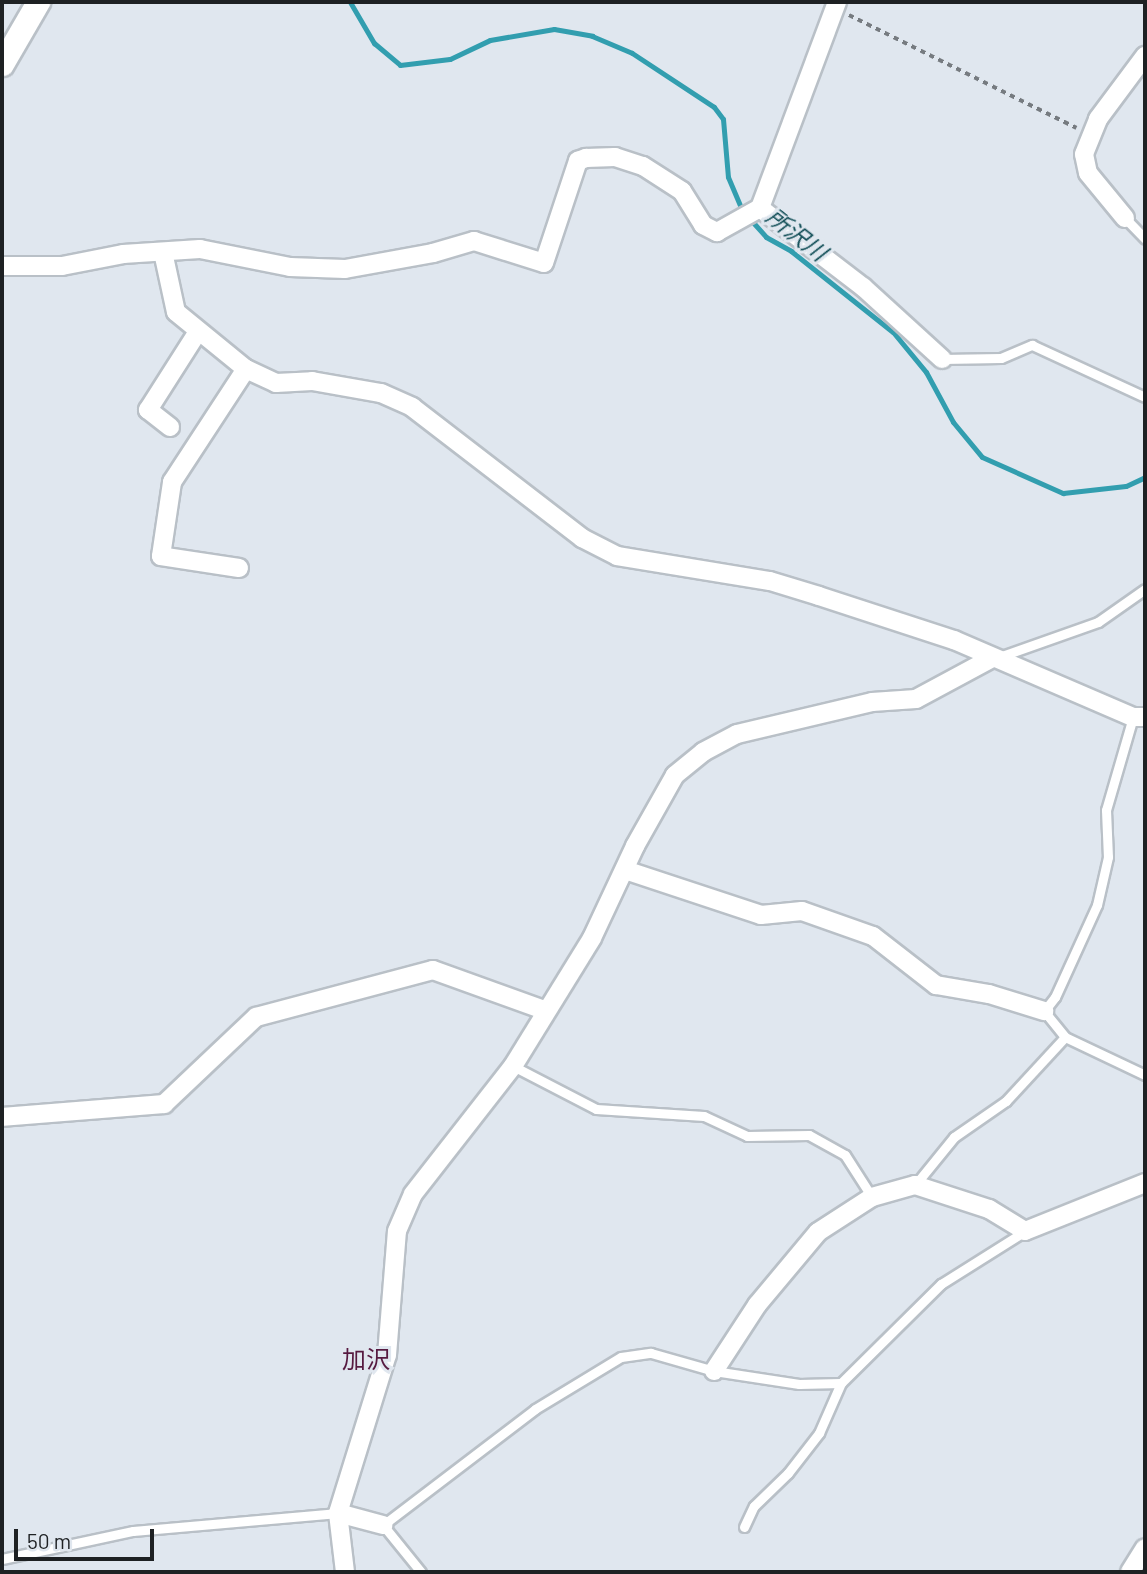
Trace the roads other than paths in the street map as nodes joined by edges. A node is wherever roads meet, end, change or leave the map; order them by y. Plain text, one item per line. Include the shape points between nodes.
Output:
1 (38, 2) edge
2 (836, 5) edge
3 (1145, 55) edge
4 (2, 64) edge
5 (760, 208) junction
6 (1125, 218) joint
7 (1145, 239) edge
8 (163, 252) junction
9 (2, 267) edge
10 (197, 333) junction
11 (942, 359) joint
12 (246, 369) junction
13 (1145, 397) edge
14 (170, 427) dead end
15 (239, 568) dead end
16 (1145, 589) edge
17 (992, 659) junction
18 (1139, 717) edge
19 (625, 870) junction
20 (544, 1010) junction
21 (1044, 1011) junction
22 (1065, 1037) junction
23 (513, 1066) junction
24 (1145, 1075) edge
25 (2, 1117) edge
26 (1145, 1183) edge
27 (915, 1185) junction
28 (872, 1197) junction
29 (1026, 1231) junction
30 (714, 1371) junction
31 (841, 1383) junction
32 (338, 1513) junction
33 (383, 1525) junction
34 (744, 1527) dead end
35 (1145, 1548) edge
36 (2, 1559) edge
37 (345, 1572) edge
38 (421, 1572) edge
39 (1130, 1572) edge

1 - 4 main road
2 - 5 street
3 - 6 street via 1089,134 1084,154 1088,173
5 - 8 street via 718,232 703,225 682,191 643,166 615,157 586,158 578,161 544,262 474,241 345,269 290,267 200,249
5 - 11 street via 863,287
6 - 7 lane
8 - 9 street via 123,254 62,266
8 - 10 street via 176,312
10 - 12 street
10 - 14 street via 148,410
11 - 13 lane via 1000,358 1032,345
12 - 15 street via 172,482 161,556
12 - 17 street via 276,383 312,381 381,393 412,407 582,538 617,556 770,581 954,640
16 - 17 lane via 1098,622
17 - 18 street
17 - 19 street via 916,699 872,702 737,734 703,752 675,775
18 - 21 lane via 1106,810 1108,857 1097,905 1055,998
19 - 20 street via 592,938
19 - 21 street via 761,915 802,911 873,936 936,985 989,993
20 - 23 street
20 - 25 street via 433,970 256,1017 164,1104
21 - 22 lane
22 - 24 lane
22 - 27 lane via 1006,1101 954,1136
23 - 28 lane via 596,1109 704,1115 747,1136 810,1135 845,1155
23 - 32 street via 413,1194 397,1231 387,1355
26 - 29 street
27 - 28 street
27 - 29 street via 989,1209
28 - 30 street via 818,1232 757,1305
29 - 31 lane via 941,1284
30 - 31 lane via 799,1384
30 - 33 lane via 651,1353 621,1357 535,1409
31 - 34 lane via 819,1433 754,1506
32 - 33 street
32 - 36 lane via 133,1531
32 - 37 street
33 - 38 lane
35 - 39 street

